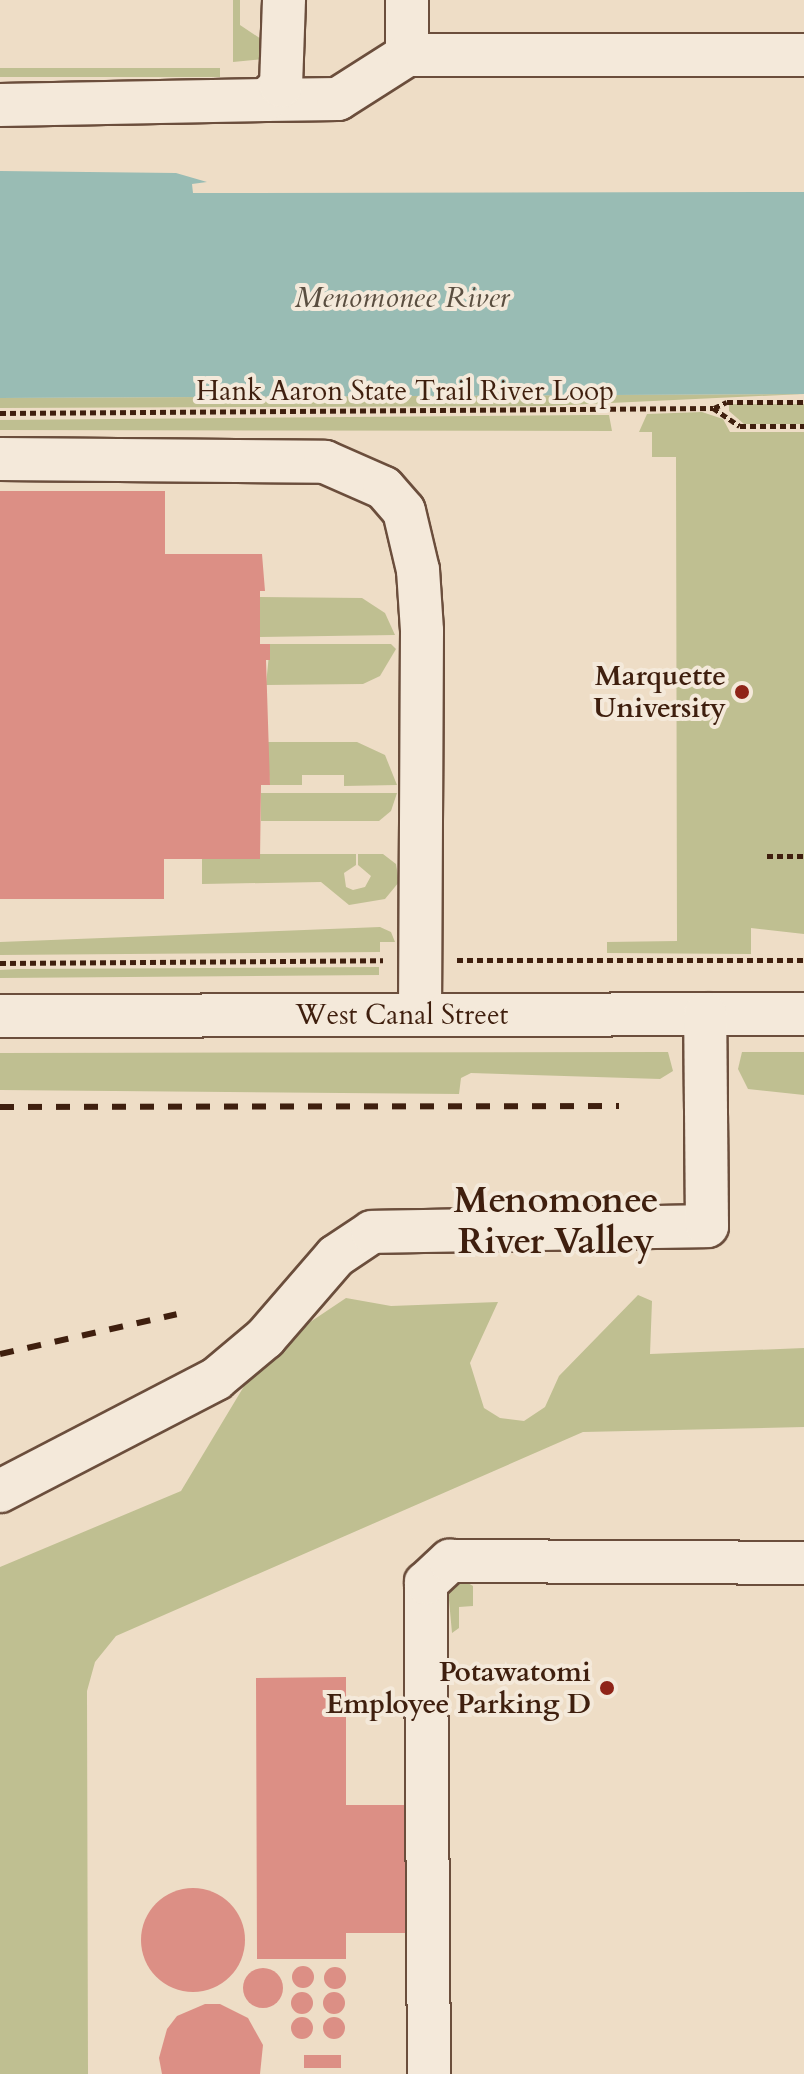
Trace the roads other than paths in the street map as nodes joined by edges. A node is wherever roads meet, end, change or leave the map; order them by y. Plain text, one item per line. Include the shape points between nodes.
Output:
1 (284, 0) edge
2 (407, 0) edge
3 (407, 55) junction
4 (804, 55) edge
5 (266, 100) junction
6 (0, 105) edge
7 (0, 459) edge
8 (705, 1014) junction
9 (804, 1014) edge
10 (420, 1015) junction
11 (0, 1016) edge
12 (0, 1491) edge
13 (804, 1563) edge
14 (429, 2074) edge

1 - 5 street via 281,86
2 - 3 street
3 - 4 street
3 - 5 street via 338,99
5 - 6 street
7 - 10 street via 325,462 384,488 404,511 418,570 422,631
8 - 9 street, West Canal Street
8 - 10 street, West Canal Street
8 - 12 street via 707,1226 372,1232 336,1256 265,1338 216,1379
10 - 11 street, West Canal Street
13 - 14 street via 450,1561 426,1583

